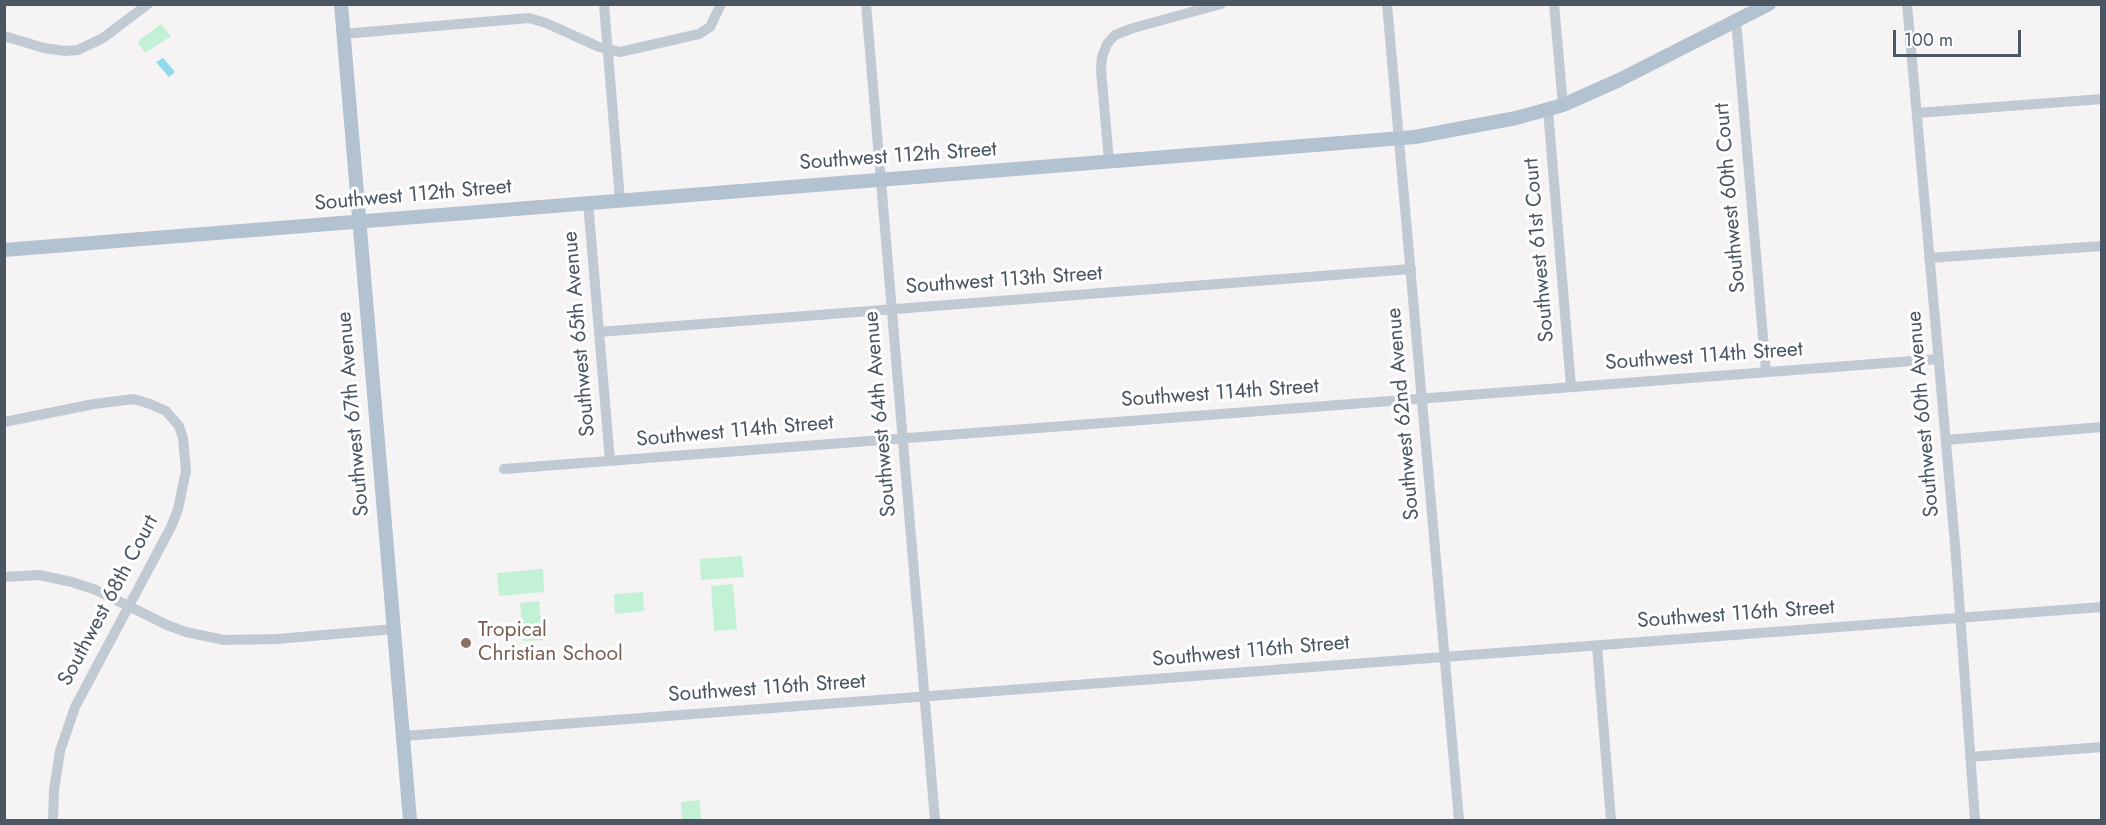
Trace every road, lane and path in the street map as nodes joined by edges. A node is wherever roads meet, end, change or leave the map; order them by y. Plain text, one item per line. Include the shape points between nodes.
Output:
1 (148, 4) edge
2 (341, 4) edge
3 (604, 4) edge
4 (721, 4) edge
5 (866, 4) edge
6 (1221, 4) edge
7 (1388, 4) edge
8 (1554, 4) edge
9 (1769, 4) edge
10 (1907, 4) edge
11 (1753, 8) edge
12 (1736, 20) junction
13 (343, 34) junction
14 (4, 36) edge
15 (608, 50) junction
16 (2102, 99) edge
17 (1563, 105) junction
18 (1548, 110) junction
19 (1917, 113) junction
20 (1399, 139) junction
21 (1109, 161) junction
22 (880, 179) junction
23 (620, 200) junction
24 (588, 202) junction
25 (359, 222) junction
26 (2102, 246) edge
27 (4, 250) edge
28 (1929, 258) junction
29 (1411, 268) junction
30 (892, 309) junction
31 (599, 332) junction
32 (1938, 359) junction
33 (1766, 372) junction
34 (1571, 386) junction
35 (1422, 398) junction
36 (4, 422) edge
37 (2102, 427) edge
38 (903, 438) junction
39 (1946, 440) junction
40 (610, 461) junction
41 (504, 469) dead end
42 (4, 577) edge
43 (128, 606) junction
44 (2102, 607) edge
45 (1960, 618) junction
46 (394, 629) junction
47 (1596, 646) junction
48 (1445, 656) junction
49 (925, 697) junction
50 (404, 736) junction
51 (2102, 747) edge
52 (1970, 757) junction
53 (53, 820) edge
54 (411, 820) edge
55 (935, 820) edge
56 (1459, 820) edge
57 (1611, 820) edge
58 (1976, 820) edge

1 - 14 street via 103,38 78,50 44,48
2 - 13 main road, Southwest 67th Avenue
3 - 15 street
4 - 15 street via 710,27 699,34 620,52
5 - 22 street, Southwest 64th Avenue
6 - 21 street via 1133,28 1115,35 1107,44 1101,64
7 - 20 street, Southwest 62nd Avenue
8 - 17 street
9 - 11 main road, Southwest 112th Street
10 - 19 street, Southwest 60th Avenue
11 - 12 main road, Southwest 112th Street
12 - 17 main road, Southwest 112th Street
12 - 33 street, Southwest 60th Court
13 - 15 street via 523,18 546,23
13 - 25 main road, Southwest 67th Avenue
15 - 23 street
16 - 19 street
17 - 18 main road, Southwest 112th Street
18 - 20 main road, Southwest 112th Street
18 - 34 street, Southwest 61st Court
19 - 28 street, Southwest 60th Avenue
20 - 21 main road, Southwest 112th Street
20 - 29 street, Southwest 62nd Avenue
21 - 22 main road, Southwest 112th Street
22 - 23 main road, Southwest 112th Street
22 - 30 street, Southwest 64th Avenue
23 - 24 main road, Southwest 112th Street
24 - 25 main road, Southwest 112th Street
24 - 31 street, Southwest 65th Avenue
25 - 27 main road, Southwest 112th Street
25 - 46 main road, Southwest 67th Avenue
26 - 28 street
28 - 32 street, Southwest 60th Avenue
29 - 30 street, Southwest 113th Street
29 - 35 street, Southwest 62nd Avenue
30 - 31 street, Southwest 113th Street
30 - 38 street, Southwest 64th Avenue
31 - 40 street, Southwest 65th Avenue
32 - 33 street, Southwest 114th Street
32 - 39 street, Southwest 60th Avenue
33 - 34 street, Southwest 114th Street
34 - 35 street, Southwest 114th Street
35 - 38 street, Southwest 114th Street
35 - 48 street, Southwest 62nd Avenue
36 - 43 street, Southwest 68th Court via 115,400 141,400 175,420 182,432 184,488 171,527
37 - 39 street
38 - 40 street, Southwest 114th Street
38 - 49 street, Southwest 64th Avenue
39 - 45 street, Southwest 60th Avenue
40 - 41 street, Southwest 114th Street
42 - 43 street via 56,578 96,590
43 - 46 street via 180,630 224,640
43 - 53 street, Southwest 68th Court via 69,722 58,761
44 - 45 street, Southwest 116th Street
45 - 47 street, Southwest 116th Street
45 - 52 street, Southwest 60th Avenue
46 - 50 main road, Southwest 67th Avenue
47 - 48 street, Southwest 116th Street
47 - 57 street
48 - 49 street, Southwest 116th Street
48 - 56 street, Southwest 62nd Avenue
49 - 50 street, Southwest 116th Street
49 - 55 street, Southwest 64th Avenue
50 - 54 main road, Southwest 67th Avenue
51 - 52 street
52 - 58 street, Southwest 60th Avenue

